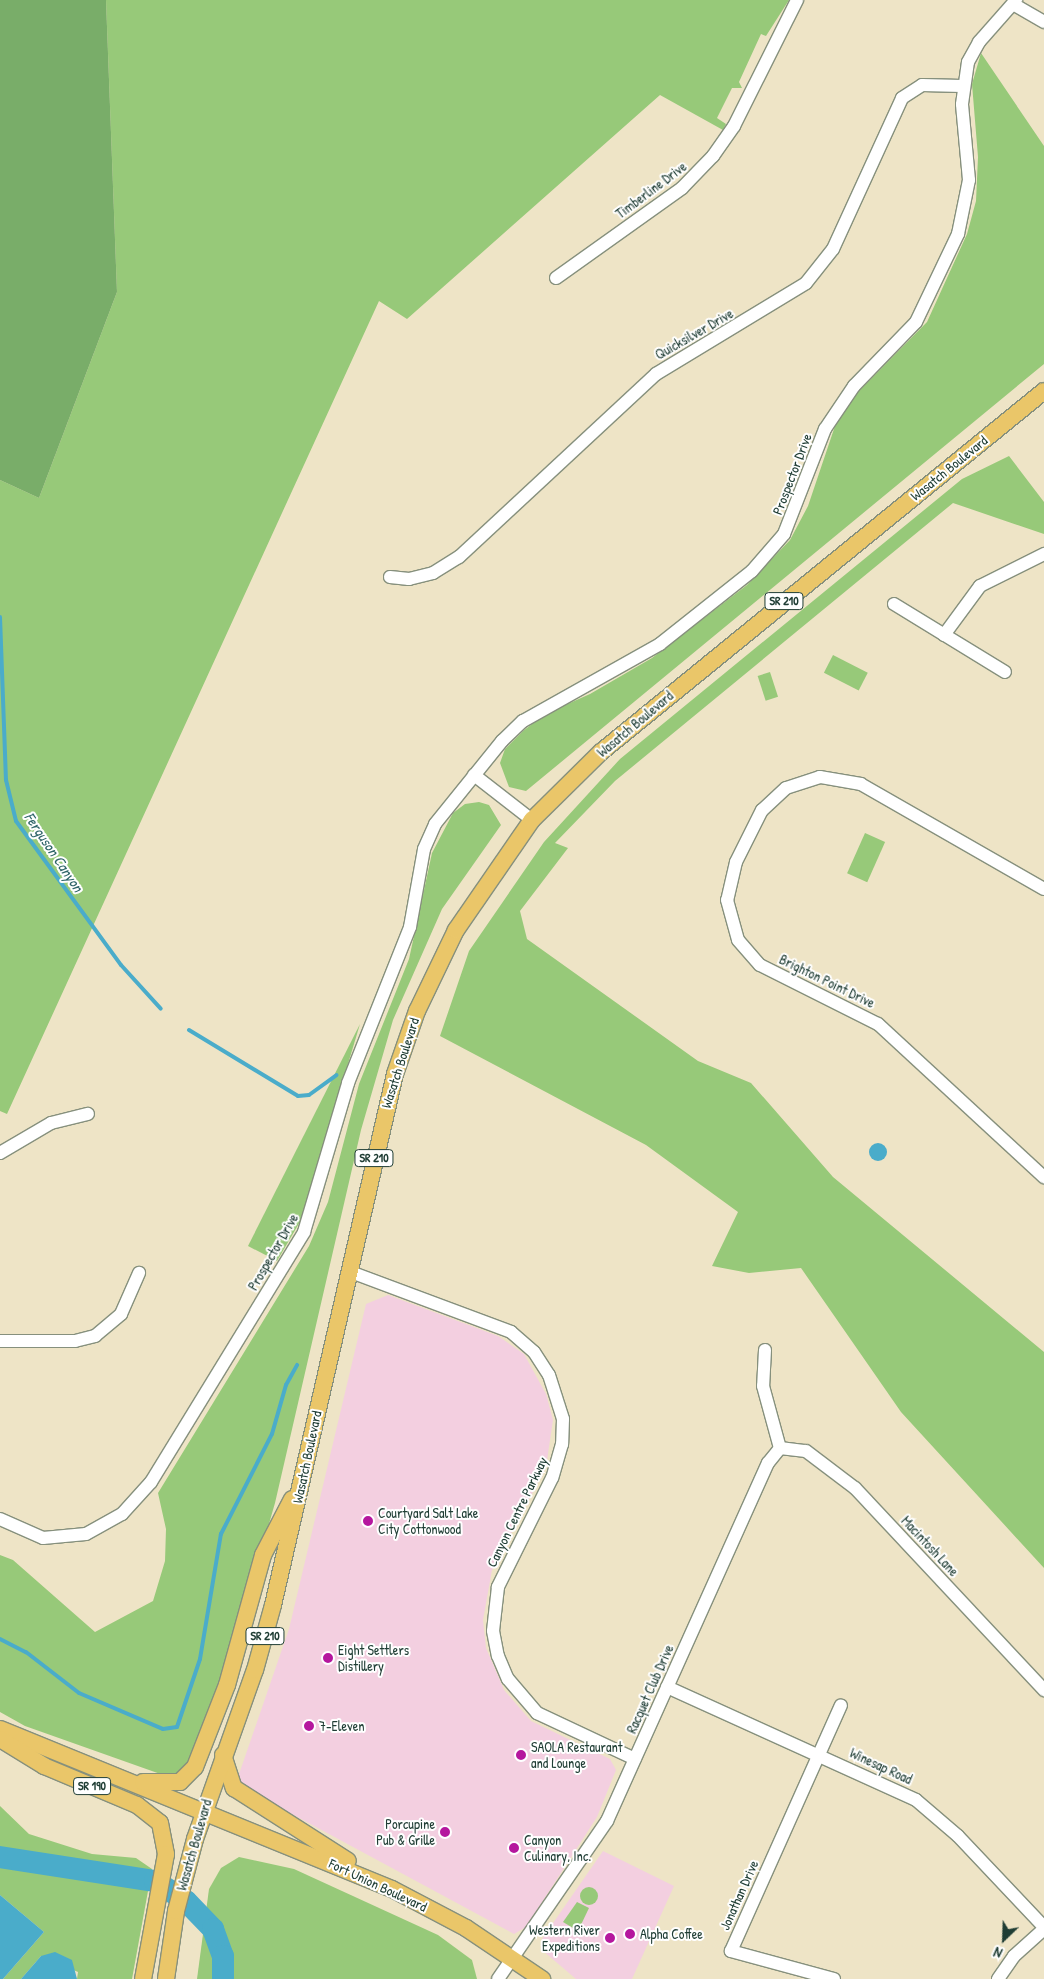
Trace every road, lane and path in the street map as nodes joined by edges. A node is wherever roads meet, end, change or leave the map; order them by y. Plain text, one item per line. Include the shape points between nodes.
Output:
1 (797, 0) edge
2 (1015, 2) edge
3 (1044, 22) edge
4 (962, 86) junction
5 (556, 278) dead end
6 (1044, 391) edge
7 (1044, 554) edge
8 (390, 577) dead end
9 (894, 604) dead end
10 (944, 635) junction
11 (1005, 672) dead end
12 (474, 775) junction
13 (532, 820) junction
14 (1044, 889) edge
15 (88, 1114) dead end
16 (0, 1153) edge
17 (1044, 1177) edge
18 (348, 1271) junction
19 (139, 1272) dead end
20 (0, 1341) edge
21 (765, 1350) dead end
22 (780, 1448) junction
23 (302, 1479) junction
24 (0, 1519) edge
25 (668, 1687) junction
26 (1044, 1690) edge
27 (841, 1705) dead end
28 (0, 1729) edge
29 (0, 1739) edge
30 (818, 1754) junction
31 (223, 1755) junction
32 (635, 1759) junction
33 (127, 1782) junction
34 (204, 1810) junction
35 (392, 1889) junction
36 (1044, 1928) edge
37 (513, 1959) junction
38 (143, 1979) edge
39 (166, 1979) edge
40 (498, 1979) edge
41 (542, 1979) edge
42 (833, 1979) edge
43 (998, 1979) edge

1 - 5 street, Timberline Drive via 734,126 713,156 682,188
2 - 3 street
2 - 4 street, Prospector Drive via 979,42
4 - 8 street, Quicksilver Drive via 922,85 902,98 833,248 806,283 656,374 459,556 434,573 409,579
4 - 12 street, Prospector Drive via 969,180 958,234 916,322 854,386 825,429 784,534 752,570 660,644 523,721
6 - 13 main road, Wasatch Boulevard / SR 210 via 600,752
7 - 10 street via 980,586
9 - 10 street
10 - 11 street
12 - 13 street
12 - 24 street, Prospector Drive via 436,824 424,849 410,927 348,1083 304,1232 151,1482 122,1514 86,1534 43,1538
13 - 18 main road, Wasatch Boulevard / SR 210 via 469,909 417,1011 388,1100
14 - 17 street, Brighton Point Drive via 861,784 820,777 786,788 762,810 736,862 727,900 738,940 760,965 878,1024
15 - 16 street via 51,1123
18 - 23 main road, Wasatch Boulevard / SR 210
18 - 32 street, Canyon Centre Parkway via 511,1332 534,1352 549,1375 563,1419 562,1444 552,1478 498,1587 493,1631 498,1656 508,1679 537,1713
19 - 20 street via 121,1314 95,1336 75,1342
21 - 22 street via 763,1386
22 - 25 street, Racquet Club Drive via 768,1463
22 - 26 street, Macintosh Lane via 806,1451 855,1488
23 - 31 main road, Wasatch Boulevard / SR 210 via 264,1639
23 - 33 main road via 263,1555 228,1685 191,1774 175,1783
25 - 30 street, Winesap Road
25 - 32 street, Racquet Club Drive
27 - 30 street
28 - 33 main road, SR 190
29 - 38 main road, SR 190 via 37,1762 149,1812 163,1828 166,1848
30 - 36 street, Winesap Road via 895,1788 939,1817
30 - 42 street, Jonathan Drive via 731,1951 760,1962
31 - 34 main road, Wasatch Boulevard / SR 210
31 - 35 main road via 228,1778 237,1791
32 - 37 street, Racquet Club Drive via 593,1845
33 - 34 main road, SR 190
34 - 35 main road, Fort Union Boulevard
34 - 39 main road, Wasatch Boulevard via 176,1911
35 - 37 main road, Fort Union Boulevard via 466,1928
36 - 43 street via 1014,1956
37 - 40 street, Racquet Club Drive
37 - 41 main road, Fort Union Boulevard

